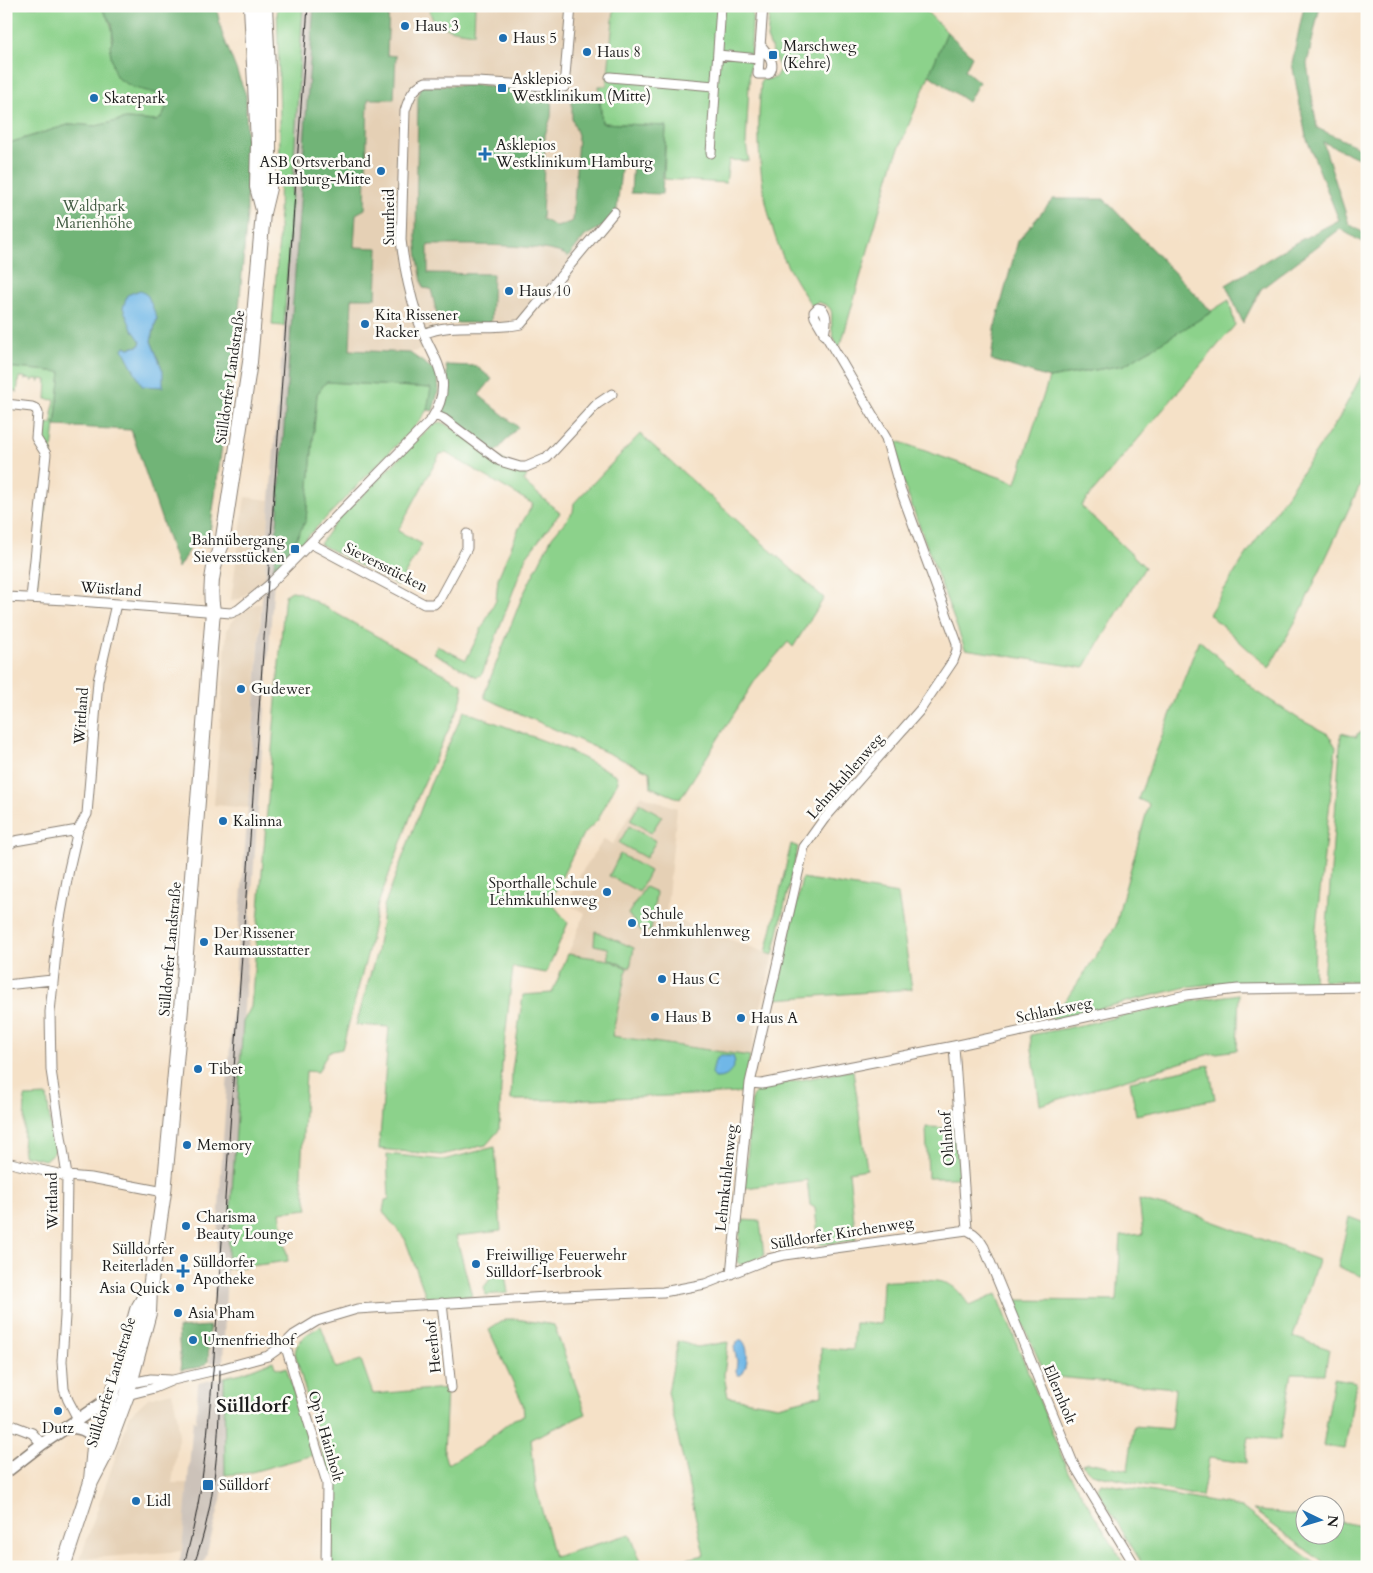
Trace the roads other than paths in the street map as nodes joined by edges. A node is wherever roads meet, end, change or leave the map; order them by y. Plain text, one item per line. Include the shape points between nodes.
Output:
1 (251, 6) edge
2 (265, 6) edge
3 (571, 6) edge
4 (721, 6) edge
5 (762, 6) edge
6 (760, 44) junction
7 (718, 55) junction
8 (759, 59) junction
9 (610, 77) dead end
10 (714, 86) junction
11 (711, 153) dead end
12 (614, 212) dead end
13 (263, 213) junction
14 (424, 334) junction
15 (824, 334) dead end
16 (612, 394) dead end
17 (6, 404) edge
18 (435, 414) junction
19 (467, 534) dead end
20 (310, 543) junction
21 (6, 597) edge
22 (31, 598) junction
23 (116, 604) junction
24 (213, 611) junction
25 (78, 830) junction
26 (6, 846) edge
27 (52, 980) junction
28 (6, 985) edge
29 (1367, 987) edge
30 (954, 1046) junction
31 (750, 1083) junction
32 (6, 1162) edge
33 (67, 1176) junction
34 (164, 1192) junction
35 (967, 1230) junction
36 (731, 1274) junction
37 (150, 1288) junction
38 (442, 1303) junction
39 (285, 1344) junction
40 (129, 1388) junction
41 (451, 1388) dead end
42 (110, 1398) junction
43 (78, 1419) junction
44 (6, 1423) edge
45 (69, 1426) junction
46 (42, 1444) junction
47 (94, 1447) junction
48 (6, 1472) edge
49 (91, 1482) junction
50 (63, 1567) edge
51 (326, 1567) edge
52 (1136, 1567) edge

1 - 13 main road, Sülldorfer Landstraße via 257,188
2 - 13 main road, Sülldorfer Landstraße via 270,143 269,188
3 - 14 street, Suurheid via 564,87 434,82 420,84 410,97 405,111 401,240 406,275
4 - 7 street
5 - 6 street
6 - 8 street
6 - 8 street via 772,62 768,74 758,74
7 - 8 street
7 - 10 street
9 - 10 street
10 - 11 street
12 - 14 street via 521,324 494,328 441,328
13 - 24 main road, Sülldorfer Landstraße via 250,362 222,544 224,561 220,596
14 - 18 street via 442,377 442,393
15 - 31 street, Lehmkuhlenweg via 886,438 900,488 957,650 920,710 824,819 804,847
16 - 18 street via 597,404 547,458 526,467 500,461
17 - 22 street via 36,409 36,438 46,454
18 - 20 street
19 - 20 street, Sieversstücken via 467,548 434,604 424,604
20 - 24 street via 238,610 231,613
21 - 22 street, Wüstland
22 - 23 street, Wüstland
23 - 24 street, Wüstland
23 - 25 street, Wittland via 98,681 87,814
24 - 34 main road, Sülldorfer Landstraße
25 - 26 street via 15,841
25 - 27 street, Wittland via 59,924
27 - 28 street
27 - 33 street, Wittland via 50,1070
29 - 30 street, Schlankweg via 1203,992
30 - 31 street, Schlankweg via 762,1084
30 - 35 street, Ohlnhof
31 - 36 street, Lehmkuhlenweg
32 - 33 street
33 - 34 street
33 - 43 street, Wittland via 62,1361 64,1389
34 - 37 main road, Sülldorfer Landstraße
35 - 36 street, Sülldorfer Kirchenweg via 784,1255
35 - 52 street, Ellernholt via 974,1233 984,1247 1074,1462
36 - 38 street, Sülldorfer Kirchenweg via 705,1284 663,1292
37 - 40 main road, Sülldorfer Landstraße via 150,1314
37 - 42 main road, Sülldorfer Landstraße via 137,1310
38 - 39 street, Sülldorfer Kirchenweg via 372,1307 339,1314 317,1321
38 - 41 street, Heerhof
39 - 40 street, Sülldorfer Kirchenweg via 268,1356 228,1368 173,1380 151,1379
39 - 51 street, Op'n Hainholt via 327,1483
40 - 42 street
40 - 49 main road, Sülldorfer Landstraße via 104,1457
42 - 43 street
42 - 47 main road, Sülldorfer Landstraße
43 - 45 street
44 - 46 street via 32,1433
45 - 46 street
45 - 47 street via 88,1432
46 - 48 street
47 - 49 main road, Sülldorfer Landstraße
49 - 50 main road, Sülldorfer Landstraße

